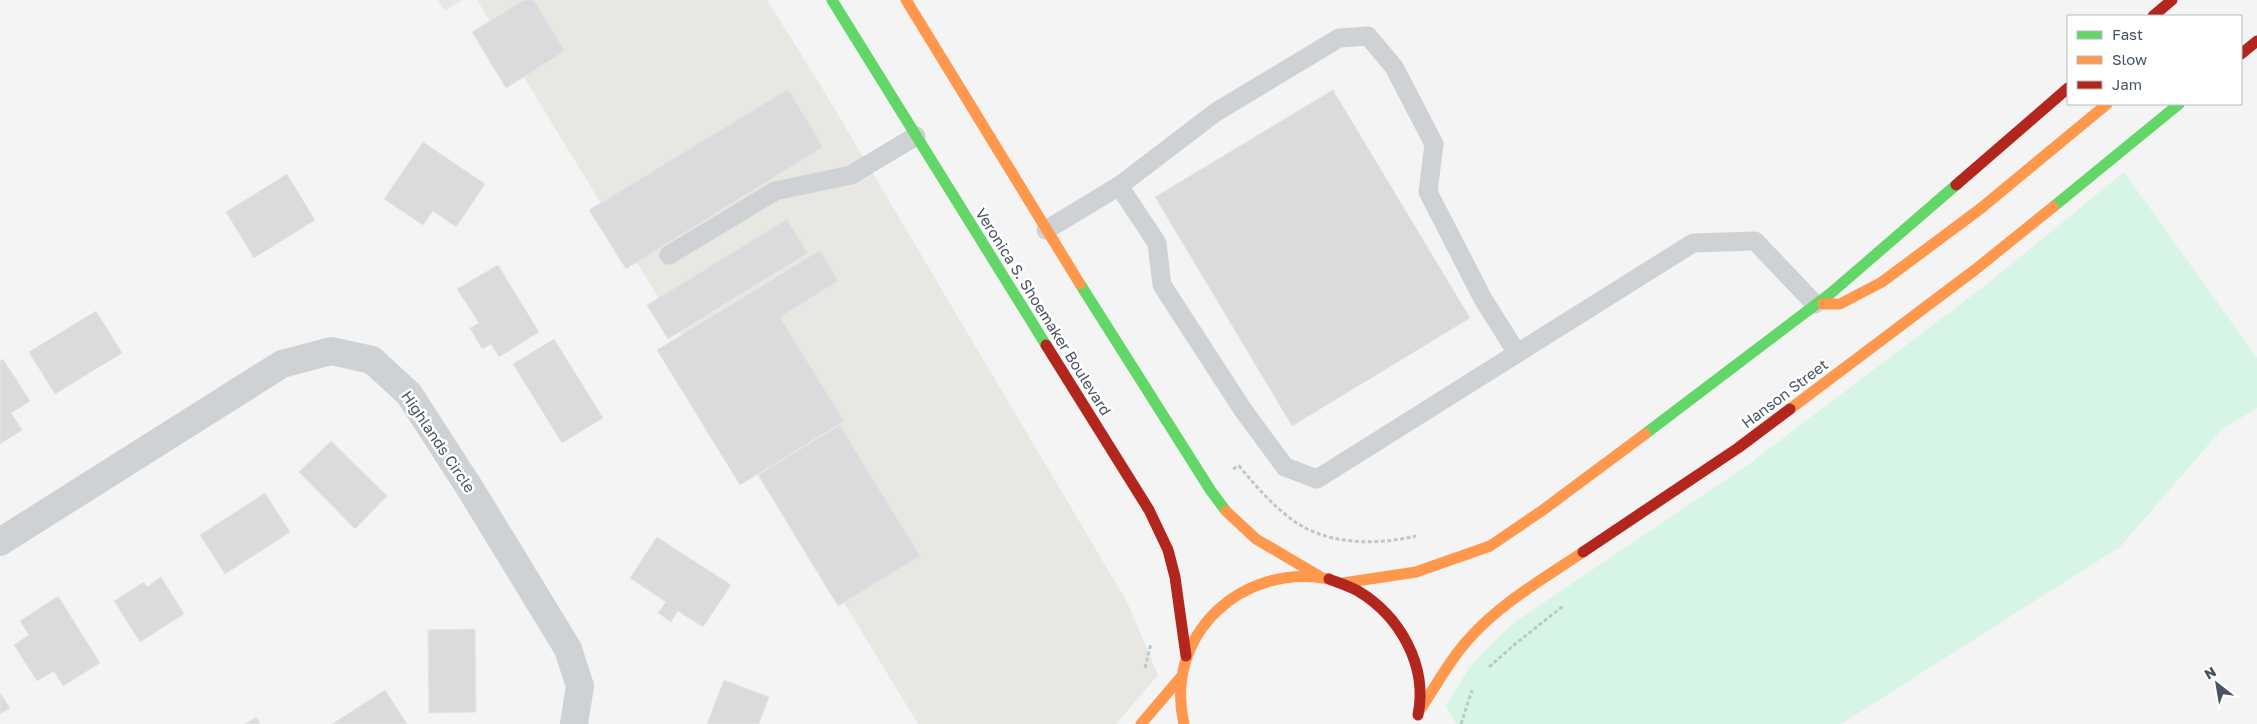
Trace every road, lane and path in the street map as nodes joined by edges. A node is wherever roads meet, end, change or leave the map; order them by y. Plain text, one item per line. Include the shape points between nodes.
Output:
1 (832, 0) edge
2 (906, 0) edge
3 (2172, 0) edge
4 (2154, 15) edge
5 (2067, 89) edge
6 (2105, 105) edge
7 (2178, 105) edge
8 (916, 136) junction
9 (1119, 186) junction
10 (1046, 230) junction
11 (669, 255) dead end
12 (1815, 304) junction
13 (1517, 353) junction
14 (1229, 471) dead end
15 (1420, 536) dead end
16 (0, 542) edge
17 (1319, 576) junction
18 (1343, 583) junction
19 (1569, 602) dead end
20 (1151, 635) dead end
21 (1186, 656) junction
22 (1144, 671) dead end
23 (1484, 674) dead end
24 (1181, 677) junction
25 (1472, 689) dead end
26 (1419, 711) junction
27 (574, 724) edge
28 (1142, 724) edge
29 (1184, 724) edge
30 (1415, 724) edge
31 (1461, 724) edge

1 - 8 street, Veronica S. Shoemaker Boulevard
2 - 10 street
3 - 4 street
5 - 12 street, Hanson Street
6 - 12 street via 1980,209 1882,282 1840,304
7 - 26 street, Hanson Street via 1976,269 1746,442 1503,606 1454,656
8 - 11 lane via 851,175 775,191
8 - 21 street, Veronica S. Shoemaker Boulevard via 1149,510 1168,550 1175,577
9 - 10 lane
9 - 13 lane via 1157,243 1162,285 1243,410 1285,467 1317,479
9 - 13 lane via 1216,112 1340,38 1368,36 1394,67 1434,144 1428,192 1483,299
10 - 17 street via 1211,492 1256,539
12 - 13 lane via 1755,241 1693,243
12 - 18 street, Hanson Street via 1668,418 1490,546 1416,572
14 - 15 path via 1239,466 1299,524 1333,539 1392,542
16 - 27 street, Highlands Circle via 282,364 331,351 372,360 409,394 568,649 580,686
17 - 18 street, Hanson Street
17 - 21 street, Hanson Street via 1286,576 1253,584 1224,602 1202,626
18 - 26 street, Hanson Street via 1371,598 1394,620 1411,648 1419,679
19 - 23 path via 1514,645
20 - 22 path
21 - 24 street, Hanson Street
24 - 28 street, Hanson Street
24 - 29 street, Hanson Street via 1180,711
25 - 31 path
26 - 30 street, Hanson Street

